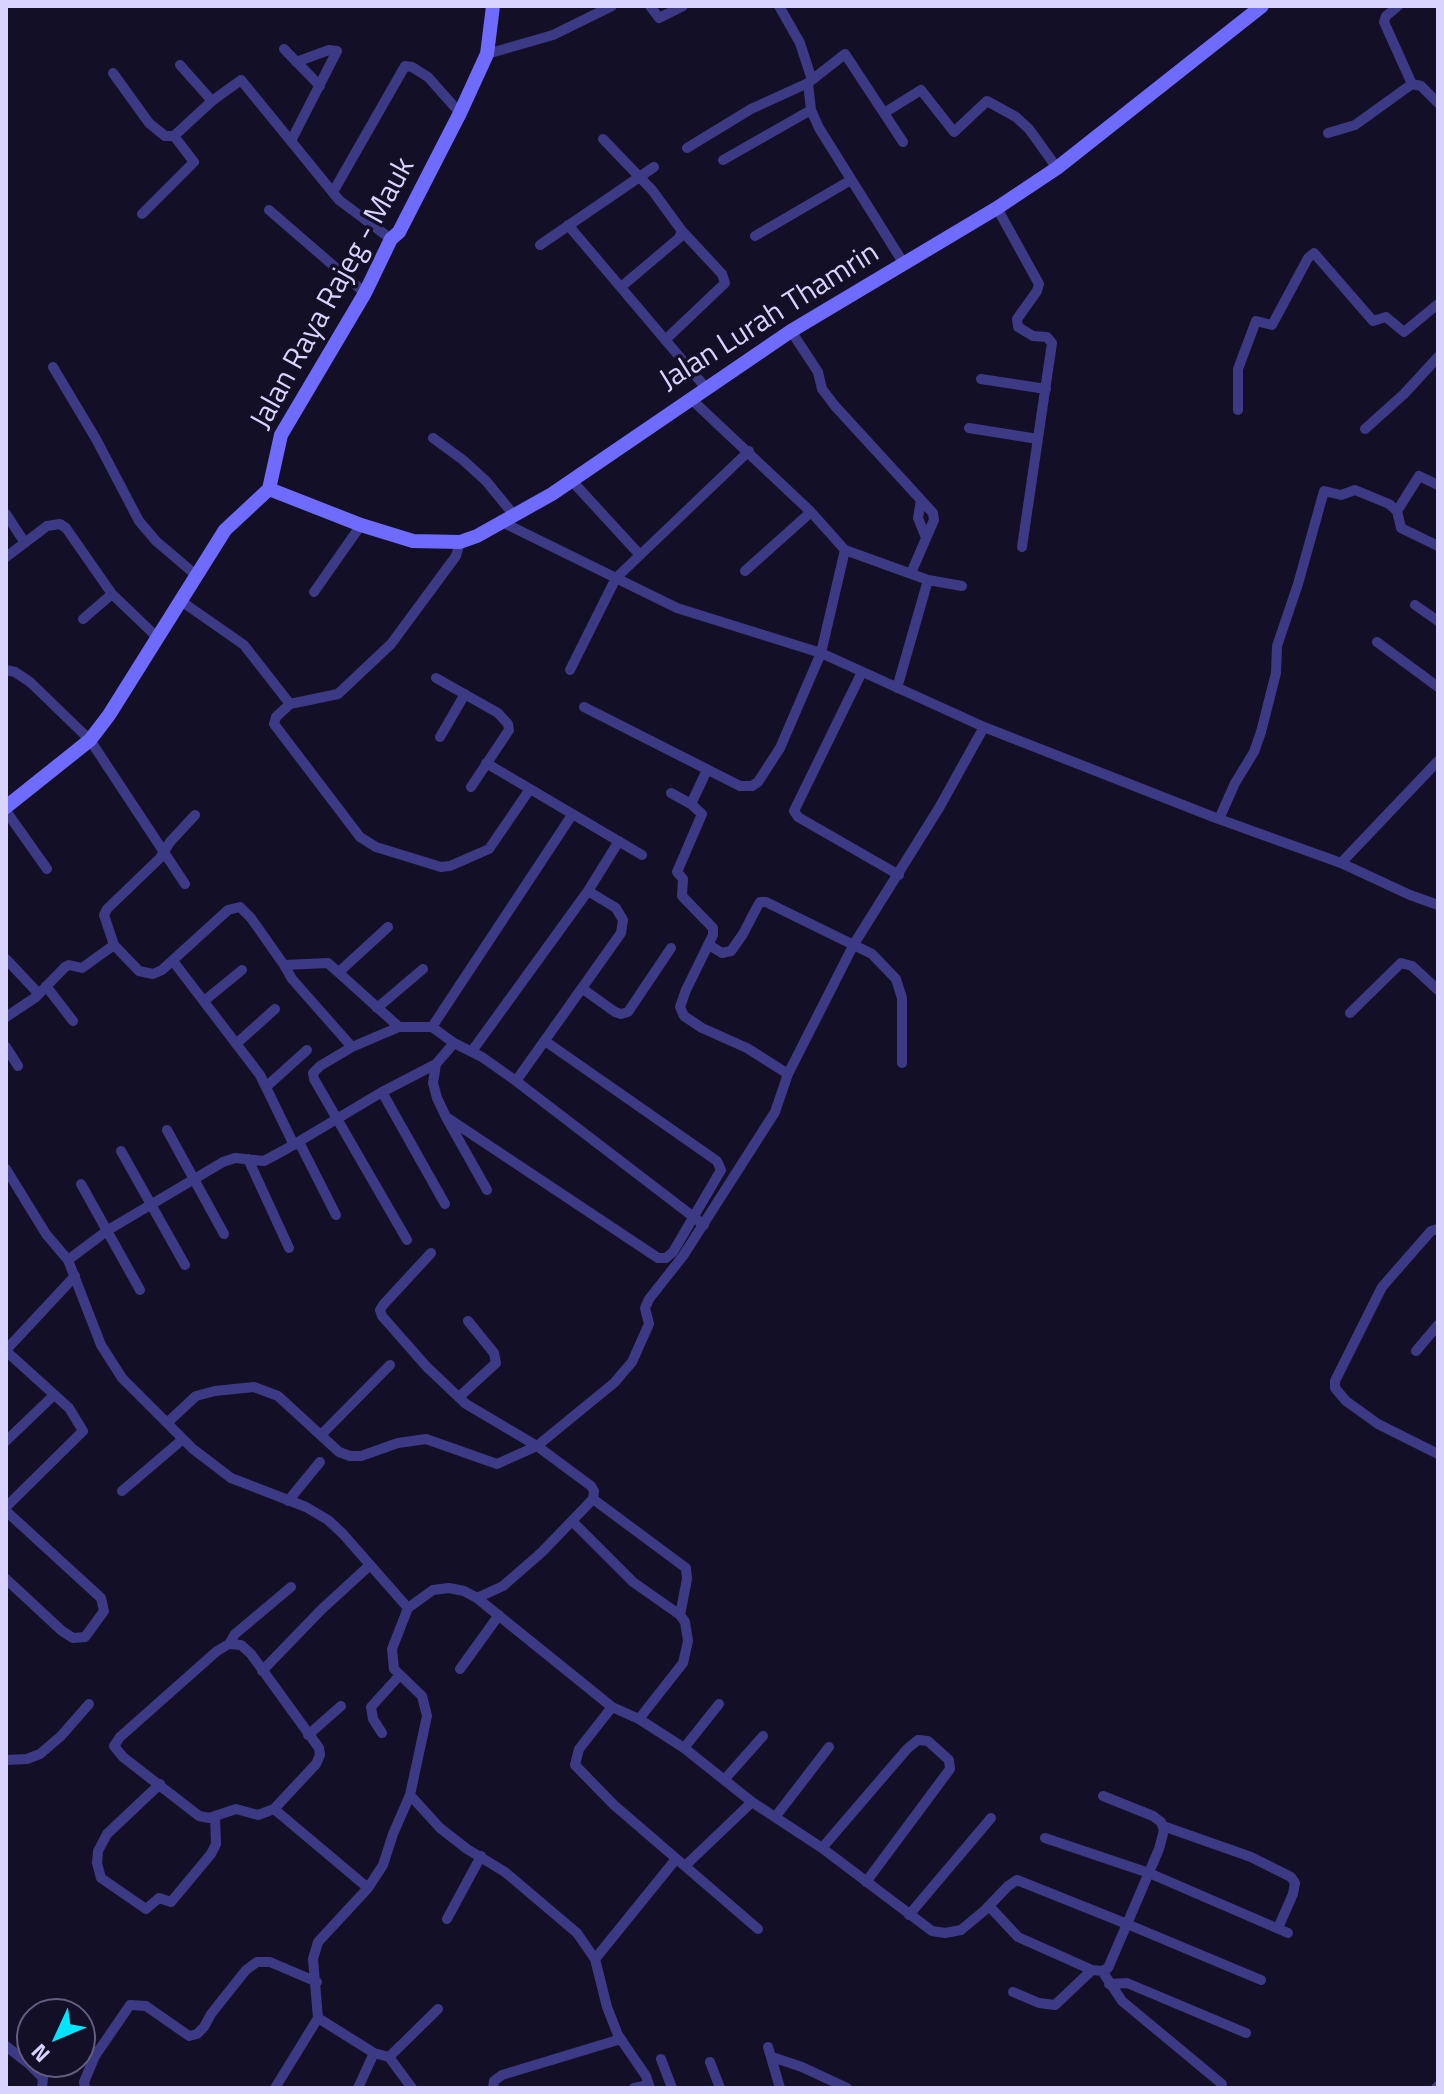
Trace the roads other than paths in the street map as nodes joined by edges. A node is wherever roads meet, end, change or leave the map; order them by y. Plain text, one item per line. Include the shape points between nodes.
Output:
1 (493, 6) edge
2 (612, 6) edge
3 (650, 6) edge
4 (683, 6) edge
5 (779, 6) edge
6 (1262, 6) edge
7 (1398, 6) edge
8 (284, 49) dead end
9 (487, 54) junction
10 (296, 62) junction
11 (180, 65) dead end
12 (113, 73) dead end
13 (810, 82) junction
14 (1412, 84) junction
15 (320, 86) junction
16 (212, 101) junction
17 (1438, 103) edge
18 (811, 110) junction
19 (460, 113) junction
20 (884, 113) junction
21 (1328, 133) dead end
22 (174, 136) junction
23 (292, 139) junction
24 (603, 139) dead end
25 (903, 142) dead end
26 (687, 148) dead end
27 (723, 160) dead end
28 (654, 167) dead end
29 (1057, 168) junction
30 (639, 177) junction
31 (851, 180) junction
32 (333, 192) junction
33 (997, 208) junction
34 (269, 210) dead end
35 (142, 214) dead end
36 (568, 225) junction
37 (682, 231) junction
38 (755, 236) dead end
39 (391, 239) junction
40 (540, 245) dead end
41 (904, 264) junction
42 (621, 287) junction
43 (365, 293) junction
44 (1438, 304) edge
45 (791, 331) junction
46 (665, 340) junction
47 (1438, 357) edge
48 (53, 367) dead end
49 (981, 379) dead end
50 (706, 388) junction
51 (1046, 389) junction
52 (690, 398) junction
53 (1238, 410) dead end
54 (969, 428) dead end
55 (1365, 429) dead end
56 (433, 438) dead end
57 (1038, 439) junction
58 (749, 451) junction
59 (572, 481) junction
60 (1438, 485) edge
61 (269, 489) junction
62 (1397, 511) junction
63 (811, 512) junction
64 (6, 514) edge
65 (508, 519) junction
66 (361, 525) junction
67 (460, 542) junction
68 (25, 543) junction
69 (1438, 546) edge
70 (1022, 547) dead end
71 (845, 550) junction
72 (640, 555) junction
73 (6, 557) edge
74 (745, 571) dead end
75 (911, 573) junction
76 (197, 576) junction
77 (616, 578) junction
78 (928, 580) junction
79 (962, 586) dead end
80 (314, 592) dead end
81 (112, 594) junction
82 (181, 601) junction
83 (1415, 605) dead end
84 (83, 619) dead end
85 (1438, 621) edge
86 (158, 638) junction
87 (1377, 642) dead end
88 (821, 653) junction
89 (6, 670) edge
90 (570, 670) dead end
91 (862, 672) junction
92 (436, 678) dead end
93 (1438, 687) edge
94 (897, 688) junction
95 (465, 694) junction
96 (290, 704) junction
97 (584, 707) dead end
98 (984, 727) junction
99 (440, 737) dead end
100 (90, 740) junction
101 (1438, 761) edge
102 (486, 763) junction
103 (707, 770) junction
104 (471, 787) dead end
105 (530, 789) junction
106 (671, 793) dead end
107 (691, 804) junction
108 (6, 809) edge
109 (195, 815) dead end
110 (572, 815) junction
111 (1219, 819) junction
112 (619, 841) junction
113 (163, 854) junction
114 (642, 855) dead end
115 (1341, 863) junction
116 (47, 869) dead end
117 (899, 875) junction
118 (185, 884) dead end
119 (588, 891) junction
120 (1438, 905) edge
121 (388, 927) dead end
122 (854, 944) junction
123 (114, 945) junction
124 (709, 945) junction
125 (671, 948) dead end
126 (6, 959) edge
127 (173, 961) junction
128 (284, 965) junction
129 (423, 969) dead end
130 (242, 970) dead end
131 (339, 972) junction
132 (583, 989) junction
133 (43, 990) junction
134 (1438, 990) edge
135 (204, 1001) junction
136 (377, 1008) junction
137 (275, 1009) dead end
138 (1350, 1013) dead end
139 (6, 1017) edge
140 (73, 1021) dead end
141 (399, 1027) junction
142 (432, 1027) junction
143 (545, 1041) junction
144 (454, 1043) junction
145 (236, 1044) junction
146 (6, 1047) edge
147 (352, 1047) junction
148 (307, 1050) dead end
149 (472, 1051) junction
150 (902, 1063) dead end
151 (436, 1064) junction
152 (18, 1066) dead end
153 (788, 1074) junction
154 (516, 1081) junction
155 (267, 1086) junction
156 (382, 1092) junction
157 (446, 1117) junction
158 (339, 1118) junction
159 (167, 1130) dead end
160 (296, 1143) junction
161 (121, 1151) dead end
162 (248, 1159) junction
163 (6, 1169) edge
164 (194, 1180) junction
165 (81, 1184) dead end
166 (487, 1190) dead end
167 (445, 1204) dead end
168 (151, 1205) junction
169 (336, 1215) dead end
170 (693, 1217) junction
171 (704, 1225) junction
172 (1438, 1229) edge
173 (108, 1230) junction
174 (224, 1234) dead end
175 (407, 1240) dead end
176 (289, 1248) dead end
177 (431, 1253) dead end
178 (68, 1260) junction
179 (185, 1265) dead end
180 (75, 1276) junction
181 (140, 1290) dead end
182 (468, 1321) dead end
183 (1438, 1325) edge
184 (6, 1350) edge
185 (1416, 1351) dead end
186 (390, 1365) dead end
187 (54, 1395) junction
188 (459, 1397) junction
189 (168, 1422) junction
190 (321, 1435) junction
191 (183, 1439) junction
192 (6, 1441) edge
193 (537, 1446) junction
194 (1438, 1454) edge
195 (320, 1462) dead end
196 (122, 1491) dead end
197 (593, 1499) junction
198 (288, 1501) junction
199 (6, 1509) edge
200 (572, 1521) junction
201 (370, 1565) junction
202 (6, 1579) edge
203 (291, 1587) dead end
204 (477, 1598) junction
205 (408, 1608) junction
206 (499, 1615) junction
207 (680, 1615) junction
208 (229, 1644) junction
209 (460, 1669) dead end
210 (262, 1671) junction
211 (399, 1676) junction
212 (89, 1704) dead end
213 (719, 1704) dead end
214 (341, 1706) dead end
215 (612, 1707) junction
216 (639, 1719) junction
217 (382, 1733) dead end
218 (308, 1735) junction
219 (763, 1736) dead end
220 (829, 1747) dead end
221 (684, 1748) junction
222 (6, 1760) edge
223 (724, 1780) junction
224 (160, 1784) junction
225 (410, 1795) junction
226 (1103, 1796) dead end
227 (752, 1802) junction
228 (274, 1809) junction
229 (215, 1816) junction
230 (776, 1816) junction
231 (991, 1818) dead end
232 (1163, 1826) junction
233 (1045, 1838) dead end
234 (822, 1848) junction
235 (481, 1856) junction
236 (680, 1863) junction
237 (1149, 1873) junction
238 (866, 1882) junction
239 (368, 1888) junction
240 (989, 1906) junction
241 (909, 1915) junction
242 (447, 1919) dead end
243 (1127, 1924) junction
244 (758, 1929) dead end
245 (595, 1959) junction
246 (1097, 1970) junction
247 (1261, 1980) dead end
248 (317, 1982) junction
249 (1109, 1984) junction
250 (1013, 1992) dead end
251 (438, 2009) dead end
252 (318, 2018) junction
253 (1246, 2033) dead end
254 (621, 2039) junction
255 (6, 2046) edge
256 (374, 2053) junction
257 (389, 2057) junction
258 (661, 2059) dead end
259 (710, 2062) dead end
260 (1222, 2084) dead end
261 (649, 2086) edge
262 (42, 2088) edge
263 (85, 2088) edge
264 (275, 2088) edge
265 (358, 2088) edge
266 (412, 2088) edge
267 (493, 2088) edge
268 (634, 2088) edge
269 (672, 2088) edge
270 (720, 2088) edge
271 (780, 2088) edge
272 (844, 2088) edge

1 - 9 street, Jalan Raya Rajeg - Mauk
2 - 9 street via 553,35
3 - 4 street via 659,18
5 - 13 street via 800,43
6 - 29 street, Jalan Lurah Thamrin
7 - 14 street via 1384,22
8 - 10 street
9 - 19 street, Jalan Raya Rajeg - Mauk
10 - 15 street
10 - 15 street via 336,49
11 - 16 street
12 - 22 street via 149,123 165,136
13 - 18 street
13 - 20 street via 845,54
13 - 26 street via 751,109
14 - 17 street
14 - 21 street via 1355,125
15 - 23 street
16 - 22 street
16 - 23 street via 241,80
18 - 27 street
18 - 31 street
19 - 32 street via 428,77 405,66
19 - 39 street, Jalan Raya Rajeg - Mauk
20 - 25 street
20 - 29 street via 921,90 954,132 987,101 1029,129
22 - 35 street via 194,162
23 - 32 street
24 - 30 street
28 - 30 street
29 - 33 street, Jalan Lurah Thamrin
30 - 36 street
30 - 37 street
31 - 38 street
31 - 41 street
32 - 39 street
33 - 41 street, Jalan Lurah Thamrin
33 - 51 street via 1039,284 1017,322 1021,331 1052,343
34 - 43 street
36 - 40 street
36 - 42 street
37 - 42 street
37 - 46 street via 725,283
39 - 43 street, Jalan Raya Rajeg - Mauk
41 - 45 street, Jalan Lurah Thamrin
42 - 46 street
43 - 61 street, Jalan Raya Rajeg - Mauk via 281,435
44 - 53 street via 1404,332 1386,317 1373,321 1314,253 1272,325 1256,321 1238,369
45 - 50 street, Jalan Lurah Thamrin
45 - 75 street via 818,372 822,389 921,500 918,518 926,538
46 - 50 street
47 - 55 street
48 - 76 street via 139,521
49 - 51 street
50 - 52 street, Jalan Lurah Thamrin
51 - 57 street
52 - 58 street
52 - 59 street, Jalan Lurah Thamrin
54 - 57 street
56 - 65 street via 474,470
57 - 70 street
58 - 63 street
58 - 72 street
59 - 65 street, Jalan Lurah Thamrin
59 - 72 street
60 - 62 street via 1419,476
61 - 66 street, Jalan Lurah Thamrin
61 - 76 street via 225,530
62 - 69 street via 1401,528
62 - 111 street via 1355,490 1341,495 1324,491 1277,646 1261,732
63 - 71 street
63 - 74 street
64 - 68 street
65 - 67 street, Jalan Lurah Thamrin
65 - 77 street
66 - 67 street, Jalan Lurah Thamrin via 413,541
66 - 80 street
67 - 96 street via 456,556 391,644 344,689
68 - 73 street
68 - 81 street via 47,526 60,524
71 - 75 street
71 - 88 street
72 - 77 street
75 - 78 street
76 - 82 street
77 - 88 street via 677,608
77 - 90 street
78 - 79 street
78 - 94 street
81 - 84 street
81 - 86 street
82 - 86 street
82 - 96 street via 244,645
83 - 85 street
86 - 100 street
87 - 93 street
88 - 91 street
88 - 103 street via 780,748 758,782 747,788
89 - 100 street via 30,682
91 - 94 street
91 - 117 street via 794,811
92 - 95 street
94 - 98 street
95 - 99 street
95 - 102 street via 508,724
96 - 105 street via 274,724 360,837 376,847 450,866 489,849
97 - 103 street
98 - 111 street
98 - 117 street
100 - 108 street
100 - 113 street
101 - 115 street
102 - 104 street
102 - 105 street
103 - 107 street
105 - 110 street
106 - 107 street
107 - 124 street via 702,817 677,872 683,879 682,896 713,928
108 - 116 street
109 - 113 street
110 - 112 street
110 - 142 street
111 - 115 street
112 - 114 street
112 - 119 street
113 - 118 street
113 - 123 street via 107,909 104,915
115 - 120 street
117 - 122 street
119 - 132 street via 616,908 623,920 621,933
119 - 149 street
121 - 131 street
122 - 124 street via 760,902 731,951 722,953
122 - 150 street via 896,979 902,998
122 - 153 street
123 - 127 street via 146,975
123 - 133 street via 82,968 65,967
124 - 153 street via 680,1007 684,1016
125 - 132 street via 628,1012 615,1012
126 - 133 street
127 - 128 street via 237,907
127 - 135 street
128 - 131 street via 325,962
128 - 147 street
129 - 136 street
130 - 135 street
131 - 136 street
132 - 143 street
133 - 139 street
133 - 140 street
134 - 138 street via 1412,966 1401,963
135 - 145 street
136 - 141 street
137 - 145 street
141 - 142 street
141 - 147 street
142 - 144 street
143 - 154 street
143 - 170 street via 717,1161 721,1170
144 - 149 street
144 - 151 street
145 - 155 street
146 - 152 street
147 - 158 street via 313,1073
148 - 155 street
149 - 154 street
151 - 156 street
151 - 157 street via 433,1083
153 - 171 street via 775,1112
154 - 170 street
155 - 160 street
156 - 158 street
156 - 167 street
157 - 166 street
157 - 170 street via 658,1258 673,1252
158 - 160 street
158 - 175 street
159 - 164 street
160 - 162 street via 264,1161
160 - 169 street
161 - 168 street
162 - 164 street via 223,1162
162 - 176 street
163 - 178 street
164 - 168 street
164 - 174 street
165 - 173 street
168 - 173 street
168 - 179 street
170 - 171 street
171 - 193 street via 649,1299 649,1324 632,1362
172 - 194 street via 1382,1287 1335,1381 1340,1395 1367,1416
173 - 178 street
173 - 181 street
177 - 188 street via 380,1310
178 - 180 street
180 - 184 street
180 - 189 street via 109,1360
182 - 188 street via 496,1363
183 - 185 street
184 - 187 street
186 - 190 street
187 - 192 street
187 - 199 street via 83,1431
188 - 193 street
189 - 190 street via 196,1396 254,1387 278,1396
189 - 191 street
190 - 193 street via 350,1456 426,1439 497,1464
191 - 196 street
191 - 198 street via 231,1478
193 - 197 street via 591,1486
195 - 198 street
197 - 200 street
197 - 207 street via 686,1568
198 - 201 street via 328,1520
199 - 202 street via 101,1598 104,1611 85,1637 73,1638
200 - 204 street via 503,1586
200 - 207 street via 633,1582
201 - 205 street
201 - 210 street
203 - 208 street
204 - 205 street via 464,1591 433,1590
204 - 206 street
205 - 211 street via 392,1649
206 - 209 street
206 - 215 street
207 - 216 street via 688,1641 683,1663
208 - 210 street via 246,1649
208 - 224 street via 114,1746
210 - 218 street
211 - 217 street via 371,1707
211 - 225 street via 422,1696 427,1716
212 - 222 street via 40,1754
213 - 221 street
214 - 218 street
215 - 216 street
215 - 236 street via 579,1749 575,1765
216 - 221 street
218 - 228 street via 319,1748 316,1764
219 - 223 street
220 - 230 street
221 - 223 street
223 - 227 street
224 - 229 street via 199,1816
224 - 229 street via 107,1834 98,1851 101,1878 146,1909 159,1898 171,1902 211,1854
225 - 235 street via 440,1828
225 - 239 street via 383,1865
226 - 232 street via 1153,1816
227 - 230 street
227 - 236 street
228 - 229 street via 258,1815 231,1810
228 - 239 street
230 - 234 street
231 - 241 street
232 - 237 street
232 - 237 street via 1291,1877 1295,1883 1283,1931
233 - 237 street
234 - 238 street
234 - 238 street via 907,1749 918,1740 928,1741 949,1760 950,1769
235 - 242 street
235 - 245 street via 547,1905
236 - 244 street
236 - 245 street
237 - 243 street
238 - 241 street
239 - 248 street via 318,1942 313,1959
240 - 241 street via 961,1930 945,1933 932,1931
240 - 243 street via 1013,1881 1022,1881
240 - 246 street via 1018,1937
243 - 246 street via 1108,1968
243 - 247 street
245 - 254 street
246 - 249 street
246 - 250 street via 1055,2005
248 - 252 street
248 - 263 street via 270,1962 257,1962 204,2027 189,2036 146,2006 130,2005 95,2056
249 - 253 street via 1127,1983
249 - 260 street via 1131,2009
251 - 257 street
252 - 256 street
252 - 264 street
254 - 261 street
254 - 267 street via 502,2075
255 - 262 street via 43,2078
256 - 257 street
256 - 265 street
257 - 266 street
258 - 269 street
259 - 270 street
261 - 268 street
271 - 272 street via 770,2052

